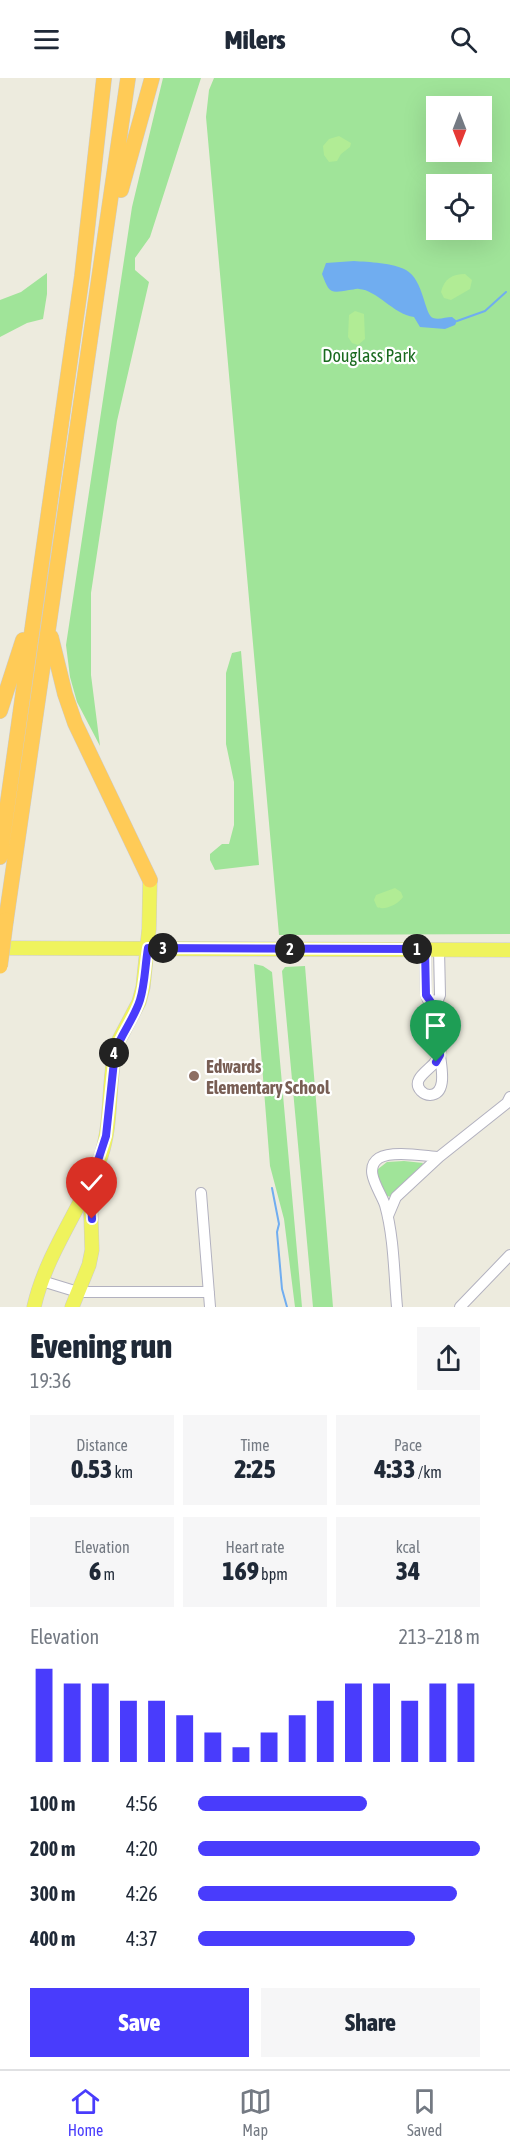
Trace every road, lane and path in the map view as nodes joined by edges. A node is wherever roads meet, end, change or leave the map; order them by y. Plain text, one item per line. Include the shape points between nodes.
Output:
1 (104, 78) edge
2 (128, 78) edge
3 (152, 78) edge
4 (104, 251) junction
5 (35, 606) junction
6 (49, 629) junction
7 (0, 711) edge
8 (0, 857) edge
9 (150, 880) joint
10 (0, 948) edge
11 (148, 948) junction
12 (432, 949) junction
13 (510, 950) edge
14 (0, 966) edge
15 (440, 1055) dead end
16 (510, 1097) edge
17 (440, 1157) junction
18 (90, 1185) junction
19 (201, 1193) dead end
20 (388, 1216) junction
21 (510, 1255) edge
22 (42, 1281) junction
23 (78, 1292) junction
24 (209, 1292) junction
25 (34, 1307) edge
26 (72, 1307) edge
27 (210, 1307) edge
28 (397, 1307) edge
29 (460, 1307) edge

1 - 5 highway via 82,276
2 - 4 highway
3 - 4 highway
4 - 6 highway
5 - 7 highway
5 - 8 highway
6 - 9 highway via 75,723
6 - 14 highway, bridge
9 - 11 main road
10 - 11 main road
11 - 12 main road
11 - 18 main road via 139,1002 115,1052 106,1136
12 - 13 main road
12 - 15 street via 440,995 434,1003 440,1015
16 - 17 street
17 - 20 street via 396,1197
17 - 20 street via 396,1154 380,1157 374,1163 374,1183
18 - 22 main road
18 - 23 main road via 92,1250
19 - 24 street
20 - 28 street
21 - 29 street
22 - 23 street
22 - 25 main road
23 - 24 street
23 - 26 main road
24 - 27 street

